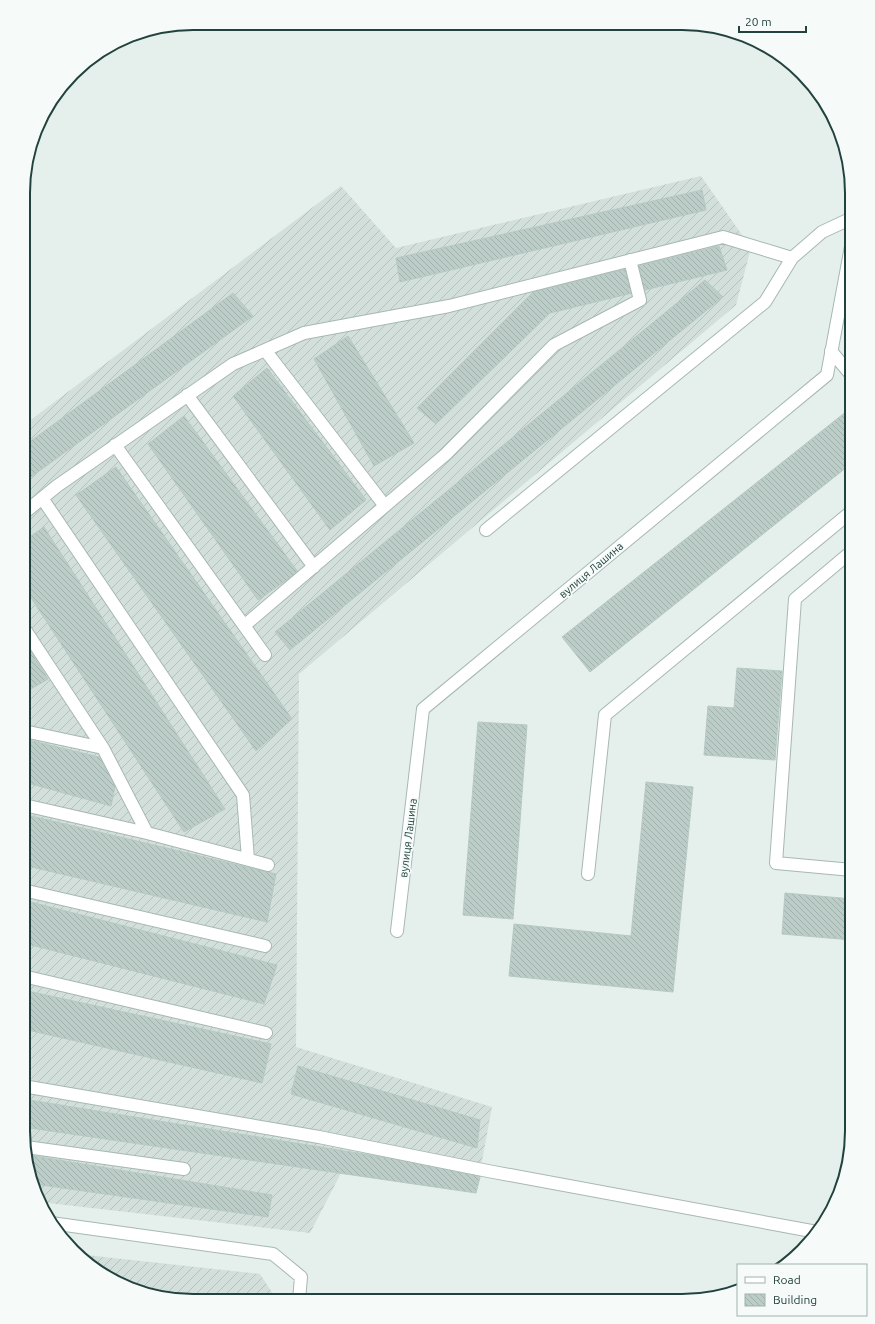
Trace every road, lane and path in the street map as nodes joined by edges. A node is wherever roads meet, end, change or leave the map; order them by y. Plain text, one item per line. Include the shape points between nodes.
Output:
1 (845, 221) edge
2 (792, 258) junction
3 (630, 260) junction
4 (845, 278) edge
5 (265, 350) junction
6 (831, 351) junction
7 (845, 368) edge
8 (188, 395) junction
9 (115, 445) junction
10 (42, 498) junction
11 (385, 506) junction
12 (30, 508) edge
13 (845, 517) edge
14 (486, 530) dead end
15 (845, 556) edge
16 (314, 567) junction
17 (245, 625) junction
18 (30, 637) edge
19 (265, 655) dead end
20 (30, 732) edge
21 (103, 748) junction
22 (30, 806) edge
23 (147, 833) junction
24 (248, 859) junction
25 (268, 865) dead end
26 (845, 869) edge
27 (588, 874) dead end
28 (30, 892) edge
29 (397, 931) dead end
30 (265, 946) dead end
31 (30, 978) edge
32 (266, 1033) dead end
33 (30, 1087) edge
34 (31, 1148) edge
35 (184, 1170) dead end
36 (59, 1224) edge
37 (810, 1231) edge
38 (300, 1294) edge

1 - 2 street via 822,232
2 - 3 street via 723,237
2 - 14 street via 765,302
3 - 5 street via 449,306 304,333
3 - 11 street via 640,300 554,345 446,454
4 - 6 street, вулиця Лашина
5 - 8 street via 233,364
5 - 11 street
6 - 7 street
6 - 29 street, вулиця Лашина via 826,375 423,709
8 - 9 street
8 - 16 street
9 - 10 street
9 - 17 street
10 - 12 street
10 - 24 street via 244,795
11 - 16 street
13 - 27 street via 605,715
15 - 26 street via 795,599 776,863
16 - 17 street
17 - 19 street
18 - 21 street
20 - 21 street
21 - 23 street
22 - 23 street
23 - 24 street
24 - 25 street
28 - 30 street
31 - 32 street
33 - 37 street via 319,1136 488,1171
34 - 35 street
36 - 38 street via 273,1254 301,1277

